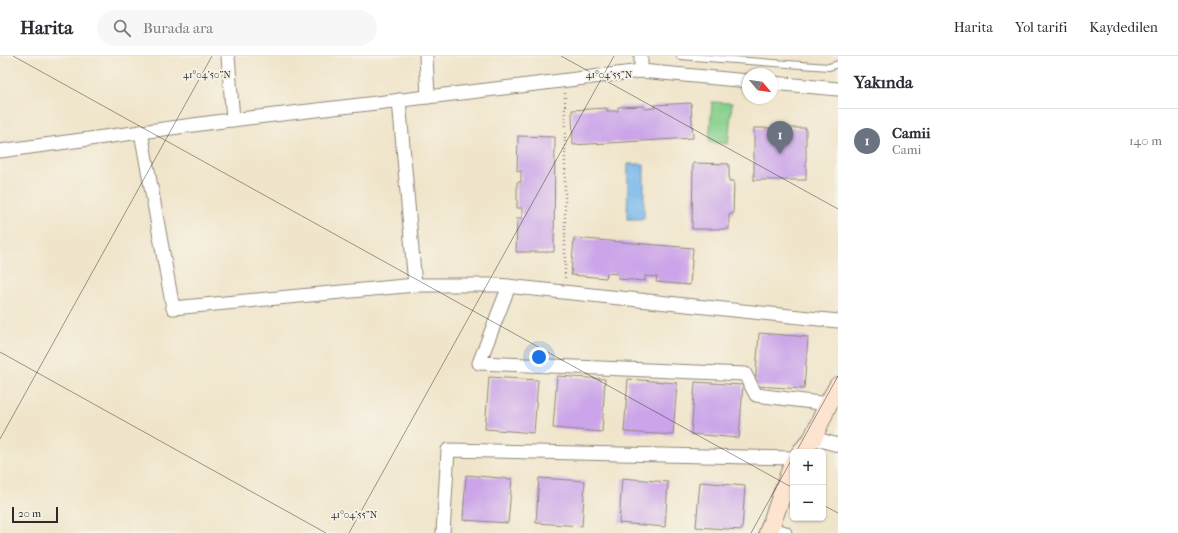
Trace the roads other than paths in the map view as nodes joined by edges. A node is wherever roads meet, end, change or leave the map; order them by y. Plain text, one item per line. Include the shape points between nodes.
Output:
1 (228, 56) edge
2 (426, 56) edge
3 (641, 56) edge
4 (680, 56) edge
5 (838, 64) edge
6 (641, 71) junction
7 (742, 80) edge
8 (778, 84) edge
9 (838, 89) edge
10 (428, 97) junction
11 (398, 100) junction
12 (233, 120) junction
13 (141, 132) junction
14 (0, 151) edge
15 (415, 285) junction
16 (510, 286) junction
17 (838, 320) edge
18 (838, 386) edge
19 (828, 404) junction
20 (813, 438) junction
21 (838, 445) edge
22 (804, 449) edge
23 (790, 458) edge
24 (790, 475) edge
25 (774, 531) edge
26 (442, 533) edge

1 - 12 street
2 - 10 street
3 - 6 street
4 - 5 lane via 829,67
6 - 7 street
6 - 10 street
8 - 9 street
10 - 11 street
11 - 12 street
11 - 15 street
12 - 13 street
13 - 14 street
13 - 15 street via 173,308
15 - 16 street
16 - 17 street
16 - 19 street via 478,363 745,374 756,395
18 - 19 main road
19 - 20 main road
20 - 21 street
20 - 22 main road
23 - 26 street via 448,450
24 - 25 main road

